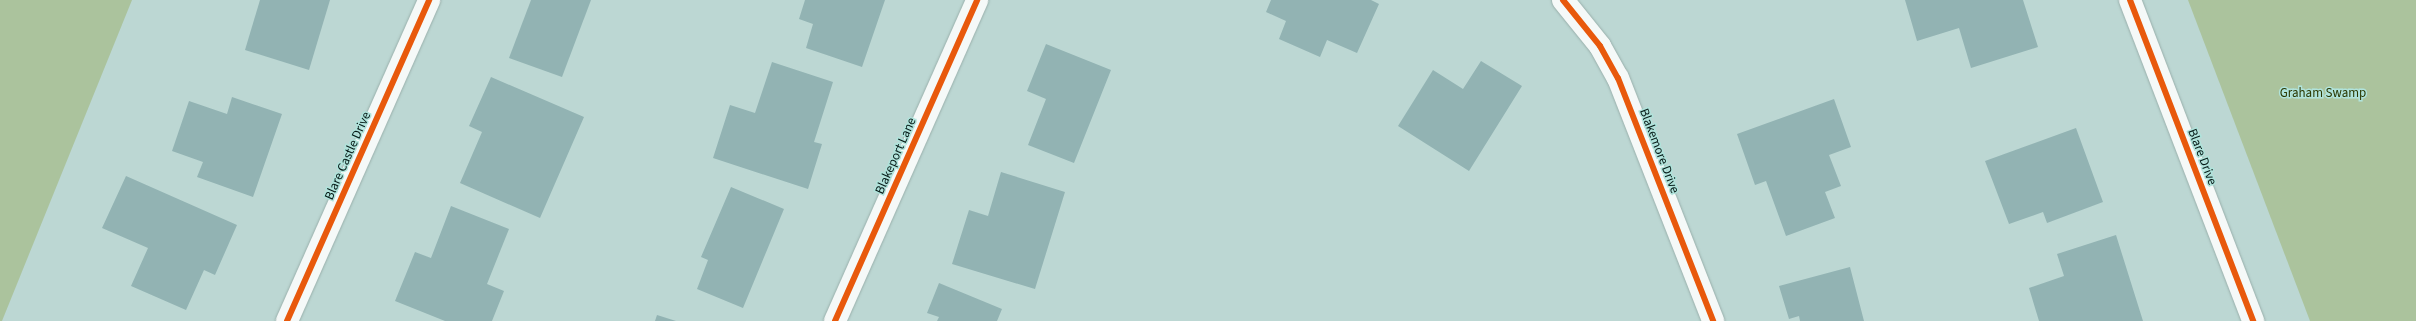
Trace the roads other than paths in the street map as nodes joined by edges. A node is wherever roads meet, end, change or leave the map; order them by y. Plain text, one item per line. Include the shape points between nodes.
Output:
1 (429, 0) edge
2 (977, 0) edge
3 (1563, 0) edge
4 (2130, 0) edge
5 (287, 321) edge
6 (835, 321) edge
7 (1713, 321) edge
8 (2253, 321) edge

1 - 5 street, Blare Castle Drive
2 - 6 street, Blakeport Lane
3 - 7 street, Blakemore Drive via 1596,40 1618,78
4 - 8 street, Blare Drive

